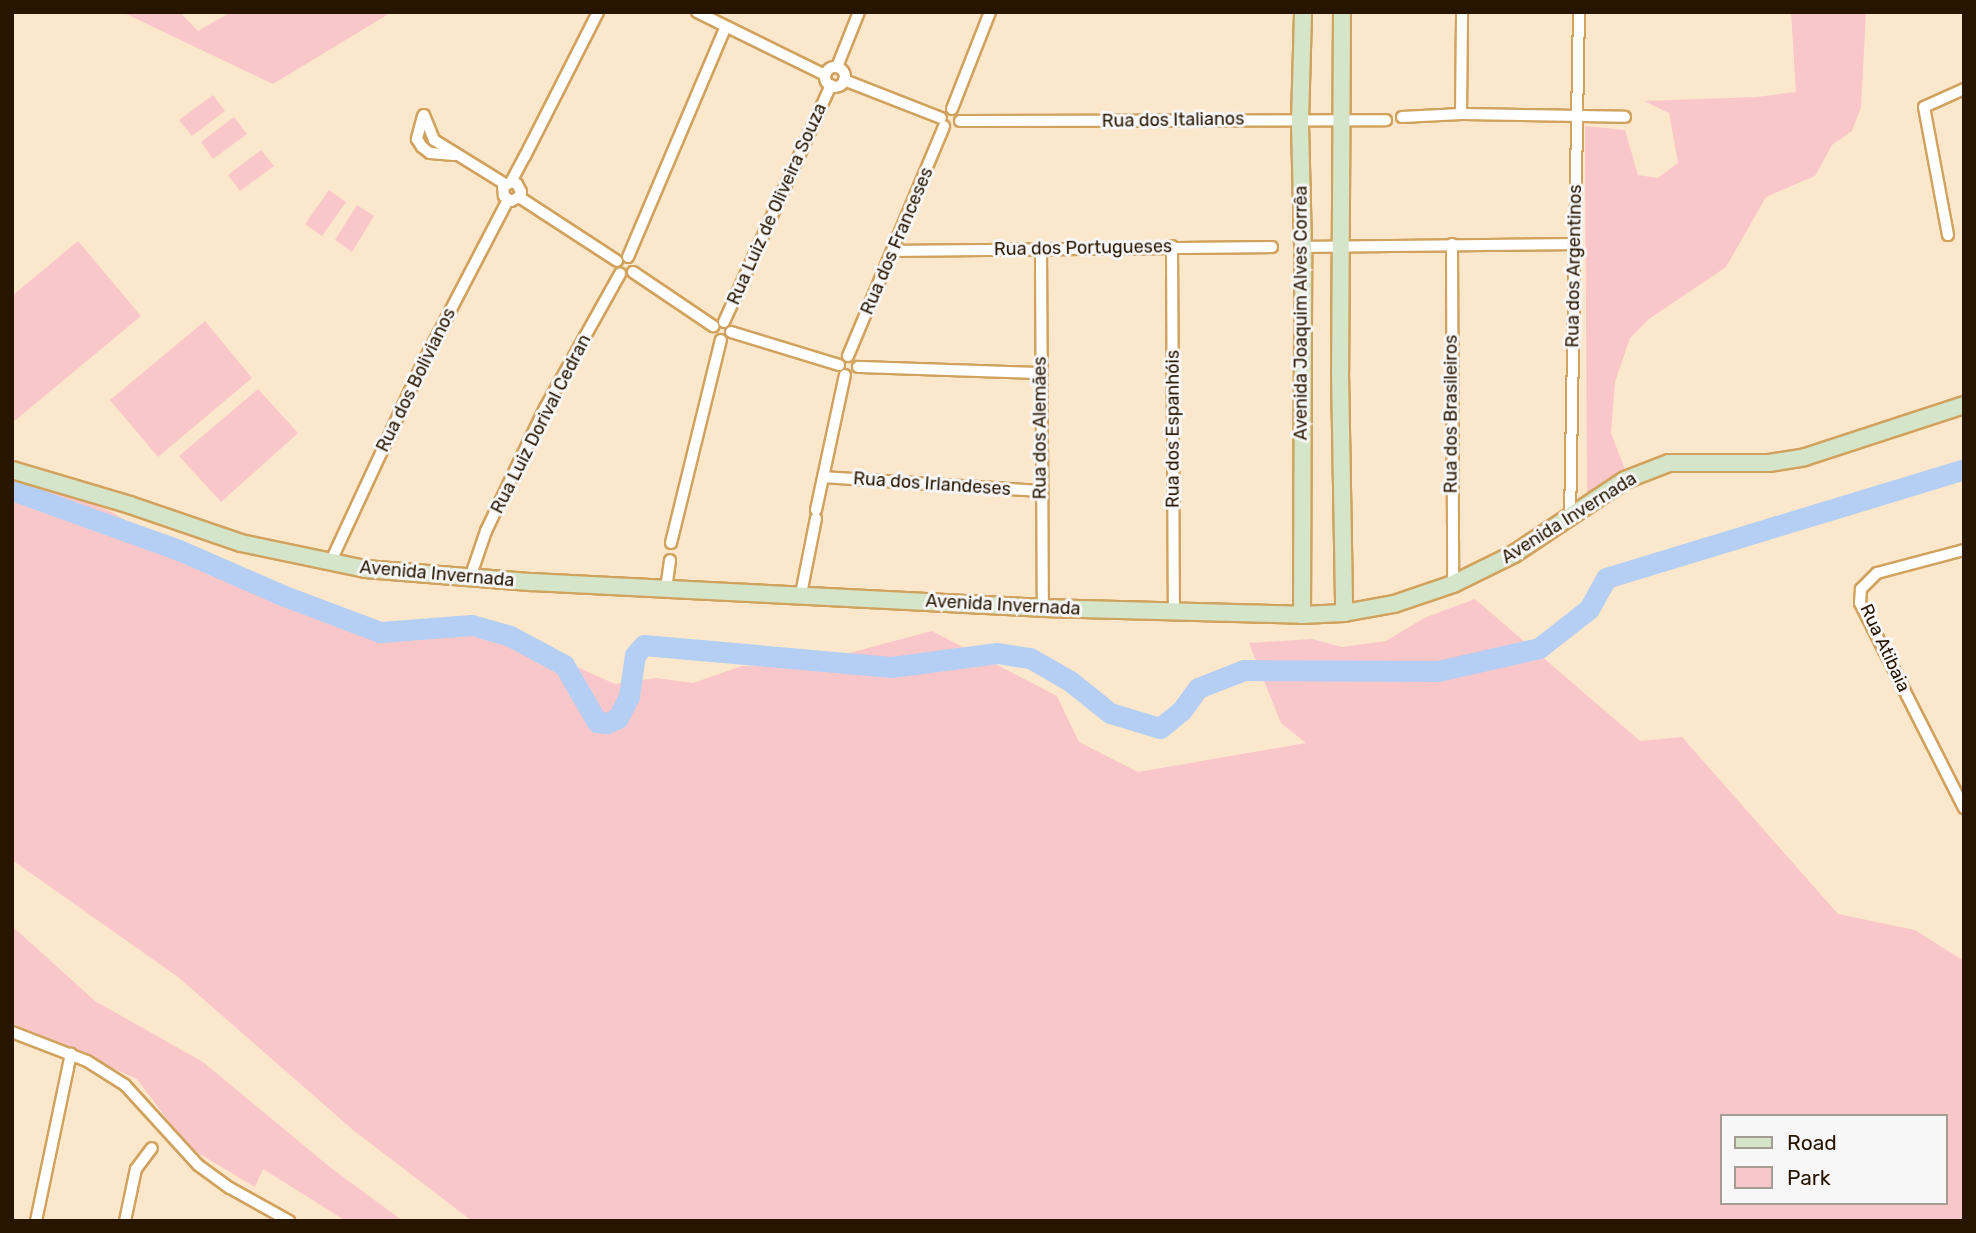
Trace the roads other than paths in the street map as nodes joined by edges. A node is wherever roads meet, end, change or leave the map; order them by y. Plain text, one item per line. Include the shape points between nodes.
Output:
1 (598, 12) edge
2 (697, 12) edge
3 (859, 12) edge
4 (989, 12) edge
5 (1303, 12) edge
6 (1342, 12) edge
7 (1462, 12) edge
8 (1579, 12) edge
9 (725, 28) junction
10 (837, 67) junction
11 (828, 80) junction
12 (844, 80) junction
13 (1964, 89) edge
14 (952, 109) junction
15 (1461, 114) junction
16 (1402, 117) dead end
17 (1578, 117) junction
18 (1625, 117) dead end
19 (1341, 119) junction
20 (1386, 120) dead end
21 (960, 121) junction
22 (1300, 121) junction
23 (943, 122) junction
24 (454, 155) dead end
25 (508, 183) junction
26 (514, 199) junction
27 (1948, 235) dead end
28 (1451, 244) junction
29 (1574, 244) junction
30 (1341, 245) junction
31 (1172, 246) junction
32 (1272, 247) dead end
33 (1303, 247) junction
34 (1041, 249) junction
35 (893, 251) junction
36 (623, 259) junction
37 (633, 272) junction
38 (620, 274) junction
39 (713, 327) junction
40 (727, 327) junction
41 (721, 341) junction
42 (848, 356) junction
43 (858, 367) junction
44 (842, 370) junction
45 (1040, 373) junction
46 (1964, 405) edge
47 (12, 470) edge
48 (823, 477) junction
49 (1040, 491) junction
50 (1570, 520) junction
51 (671, 542) dead end
52 (1964, 550) edge
53 (670, 560) dead end
54 (330, 564) junction
55 (470, 578) junction
56 (1453, 584) junction
57 (666, 589) junction
58 (801, 594) junction
59 (1043, 608) junction
60 (1174, 612) junction
61 (1344, 613) junction
62 (1302, 615) junction
63 (1964, 808) edge
64 (12, 1032) edge
65 (71, 1054) junction
66 (152, 1149) dead end
67 (36, 1221) edge
68 (125, 1221) edge
69 (289, 1221) edge

1 - 25 street
2 - 9 street
3 - 10 street
4 - 14 street
5 - 22 main road, Avenida Joaquim Alves Corrêa
6 - 19 main road
7 - 15 street
8 - 17 street, Rua dos Argentinos
9 - 11 street
9 - 36 street
10 - 11 street via 831,68
10 - 12 street
11 - 12 street via 837,86
11 - 40 street, Rua Luiz de Oliveira Souza
12 - 23 street
13 - 27 street via 1924,107
14 - 21 street
14 - 23 street via 946,110
15 - 16 street
15 - 17 street
17 - 18 street
17 - 29 street, Rua dos Argentinos
19 - 20 street, Rua dos Italianos
19 - 22 street, Rua dos Italianos
19 - 30 main road
21 - 22 street, Rua dos Italianos
21 - 23 street via 954,128
22 - 33 main road, Avenida Joaquim Alves Corrêa
23 - 35 street, Rua dos Franceses
24 - 25 street
25 - 26 street via 502,193
25 - 26 street via 520,186
26 - 36 street
26 - 54 street, Rua dos Bolivianos via 422,365
28 - 29 street
28 - 30 street
28 - 56 street, Rua dos Brasileiros
29 - 50 street, Rua dos Argentinos
30 - 33 street
30 - 61 main road
31 - 32 street, Rua dos Portugueses
31 - 34 street, Rua dos Portugueses
31 - 60 street, Rua dos Espanhóis
33 - 62 main road, Avenida Joaquim Alves Corrêa
34 - 35 street, Rua dos Portugueses
34 - 45 street, Rua dos Alemães
35 - 42 street, Rua dos Franceses
36 - 37 street via 635,264
36 - 38 street
37 - 38 street
37 - 39 street
38 - 55 street, Rua Luiz Dorival Cedran via 545,408 486,531
39 - 40 street
39 - 41 street via 713,336
40 - 41 street via 729,337
40 - 44 street
41 - 51 street
42 - 43 street
42 - 44 street
43 - 44 street via 854,374
43 - 45 street
44 - 48 street
45 - 49 street, Rua dos Alemães
46 - 50 main road, Avenida Invernada via 1805,457 1769,463 1670,463 1625,480
47 - 54 main road, Avenida Invernada via 241,543
48 - 49 street, Rua dos Irlandeses
48 - 58 street
49 - 59 street, Rua dos Alemães
50 - 56 main road, Avenida Invernada
52 - 63 street, Rua Atibaia via 1877,573 1861,589 1860,603
53 - 57 street
54 - 55 main road, Avenida Invernada
55 - 57 main road, Avenida Invernada
56 - 61 main road, Avenida Invernada via 1394,604
57 - 58 main road, Avenida Invernada
58 - 59 main road, Avenida Invernada
59 - 60 main road, Avenida Invernada
60 - 62 main road, Avenida Invernada
61 - 62 main road, Avenida Invernada
64 - 65 street
65 - 67 street
65 - 69 street via 125,1085 198,1165
66 - 68 street via 136,1169

